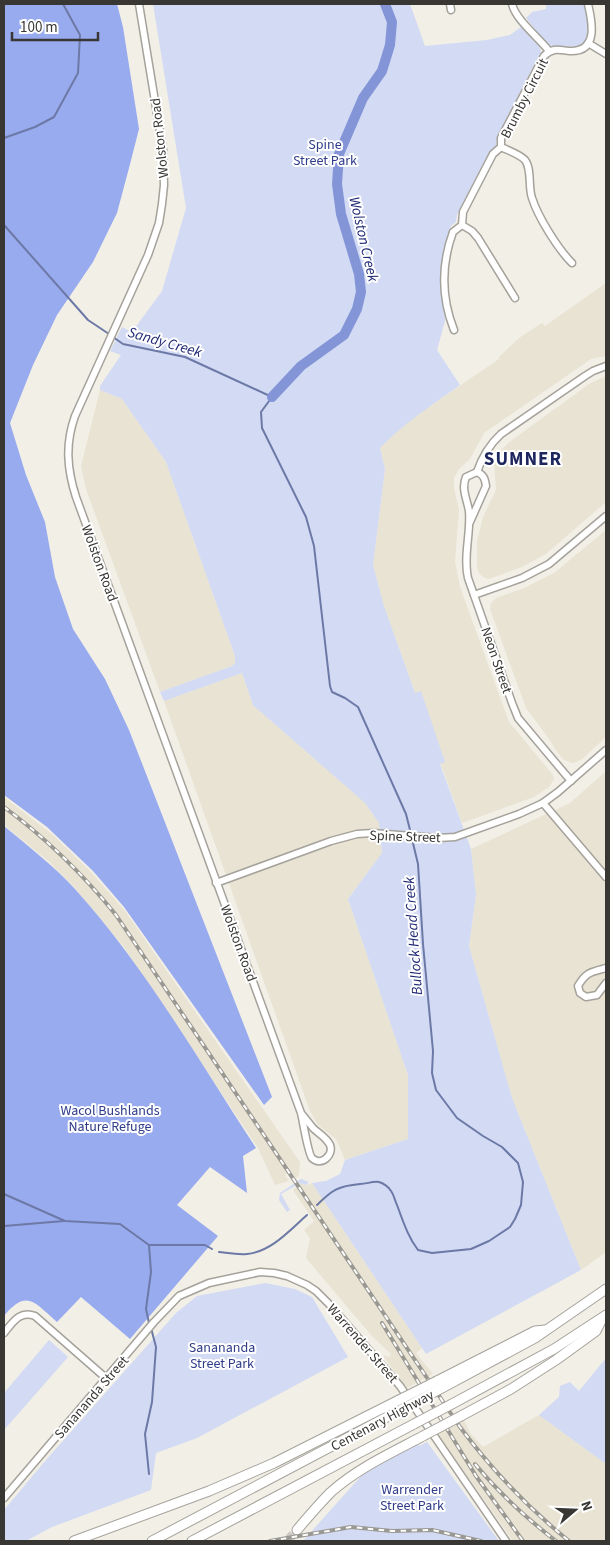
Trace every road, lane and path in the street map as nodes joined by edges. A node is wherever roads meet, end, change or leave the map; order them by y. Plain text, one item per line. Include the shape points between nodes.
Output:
1 (140, 4) edge
2 (512, 4) edge
3 (588, 4) edge
4 (588, 43) junction
5 (549, 51) junction
6 (606, 54) edge
7 (502, 147) junction
8 (462, 225) junction
9 (572, 263) dead end
10 (515, 298) dead end
11 (454, 330) dead end
12 (606, 366) edge
13 (477, 472) junction
14 (606, 516) edge
15 (470, 522) junction
16 (474, 595) junction
17 (606, 750) edge
18 (571, 781) junction
19 (543, 803) junction
20 (606, 877) edge
21 (216, 883) junction
22 (606, 968) edge
23 (606, 983) edge
24 (301, 1113) junction
25 (606, 1289) edge
26 (179, 1296) joint
27 (605, 1316) edge
28 (4, 1333) edge
29 (107, 1379) junction
30 (402, 1404) junction
31 (4, 1498) edge
32 (297, 1530) tunnel mouth
33 (74, 1541) edge
34 (152, 1541) edge
35 (192, 1541) edge
36 (506, 1541) edge

1 - 21 street, Wolston Road via 162,141 164,186 161,213 154,238 79,406 67,448 70,474
2 - 5 street
3 - 4 street via 592,32
4 - 5 street, Brumby Circuit via 577,50
4 - 6 street
5 - 7 street, Brumby Circuit via 541,60 501,138
7 - 8 street, Brumby Circuit via 492,154 463,212
7 - 9 street via 526,161 533,202 557,246
8 - 10 street via 478,238
8 - 11 street, Brumby Circuit via 452,232 444,265 446,306
12 - 13 street, Neon Street via 589,373 501,434 486,451
13 - 15 street, Neon Street via 482,474 486,486
13 - 15 street, Neon Street via 466,477 463,483
14 - 16 street via 543,568
15 - 16 street, Neon Street via 466,569
16 - 18 street, Neon Street via 518,718
17 - 18 street, Spine Street
18 - 19 street, Spine Street
19 - 20 street
19 - 21 street, Spine Street via 456,837 356,834
21 - 24 street, Wolston Road
22 - 23 street via 584,976 578,986 586,997 597,995
24 - 24 street, Wolston Road via 328,1141 331,1148 327,1159 316,1161 309,1153
25 - 30 highway, Centenary Highway, bridge via 517,1348
26 - 29 street, Sanananda Street
26 - 36 street, Warrender Street via 209,1283 260,1272 274,1272 299,1280 316,1291 400,1386
27 - 32 highway, bridge via 596,1330 511,1389 370,1464 343,1482
27 - 35 highway, Centenary Highway, bridge via 554,1349
28 - 29 street via 22,1314 29,1313
29 - 31 street, Sanananda Street
30 - 33 highway via 209,1491
30 - 34 highway, Centenary Highway

